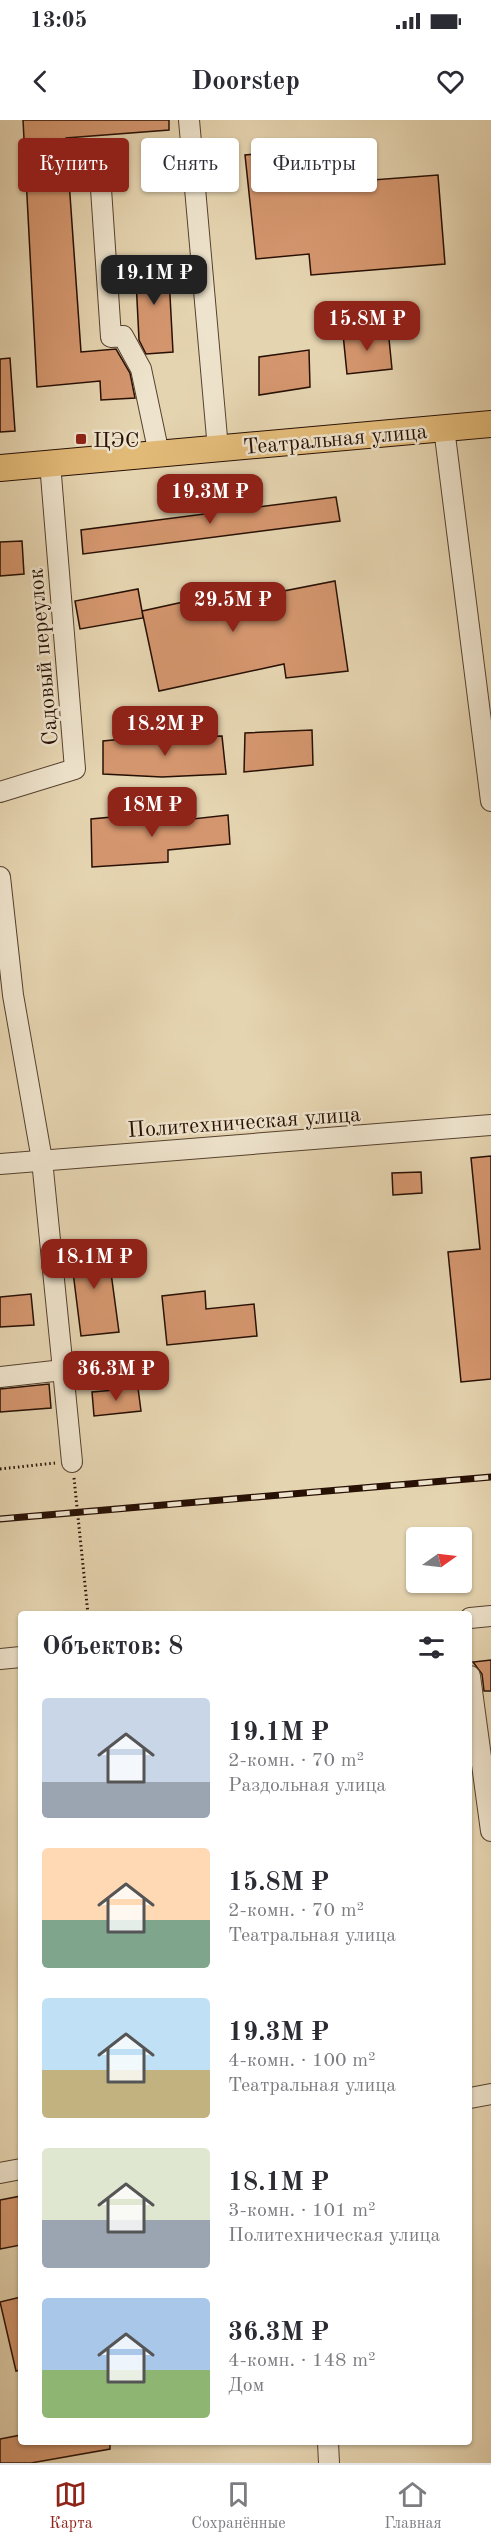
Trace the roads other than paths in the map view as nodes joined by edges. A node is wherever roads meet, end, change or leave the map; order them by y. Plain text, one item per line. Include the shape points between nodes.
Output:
1 (189, 120) edge
2 (101, 192) edge
3 (491, 424) edge
4 (444, 428) junction
5 (218, 449) junction
6 (159, 454) junction
7 (50, 464) junction
8 (0, 468) edge
9 (0, 792) edge
10 (491, 801) edge
11 (0, 877) edge
12 (6, 995) edge
13 (491, 1125) edge
14 (42, 1161) junction
15 (0, 1164) edge
16 (63, 1370) junction
17 (0, 1377) edge
18 (72, 1462) road end
19 (491, 1616) edge
20 (472, 1618) edge
21 (18, 1657) edge
22 (0, 1659) edge
23 (472, 1692) edge
24 (491, 1831) edge
25 (491, 2094) edge
26 (472, 2098) edge
27 (18, 2170) edge
28 (0, 2173) edge
29 (328, 2445) edge
30 (328, 2463) edge

1 - 5 street
2 - 6 street via 111,337 123,336 141,369
3 - 4 main road, Театральная улица
4 - 5 main road, Театральная улица
4 - 10 street
5 - 6 main road, Театральная улица
6 - 7 main road, Театральная улица
7 - 8 main road, Театральная улица
7 - 9 street, Садовый переулок via 75,769
11 - 12 street
12 - 14 street
13 - 14 street, Политехническая улица
14 - 15 street, Политехническая улица
14 - 16 street
16 - 17 street
16 - 18 street
19 - 20 street
21 - 22 street
23 - 24 street
25 - 26 street
27 - 28 street
29 - 30 street

